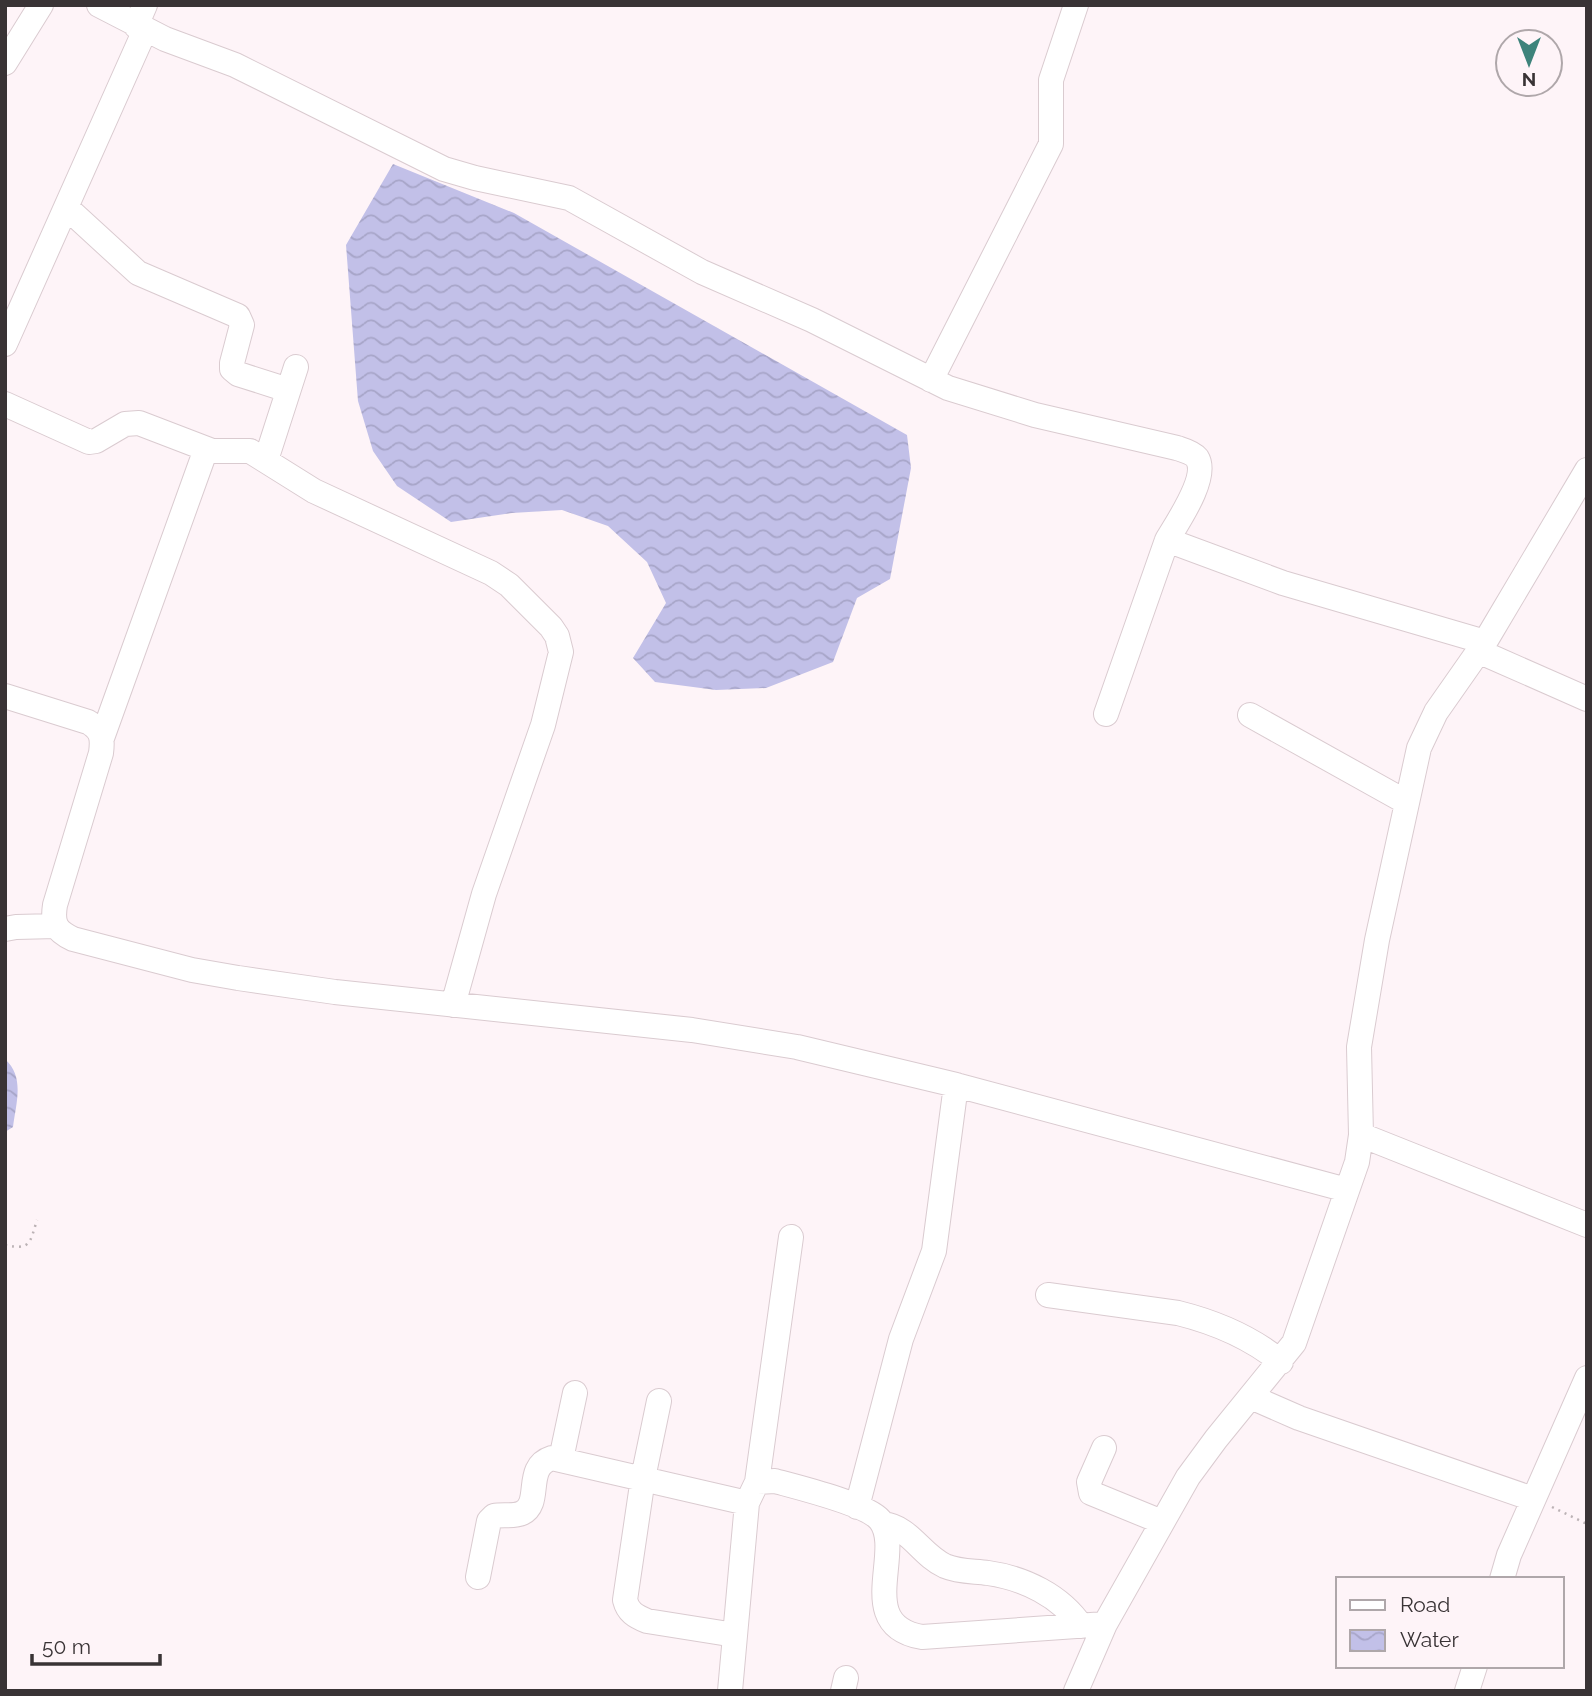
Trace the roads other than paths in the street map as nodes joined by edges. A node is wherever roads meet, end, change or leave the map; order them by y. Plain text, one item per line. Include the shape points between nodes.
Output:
1 (41, 5) edge
2 (99, 5) edge
3 (1076, 5) edge
4 (142, 20) edge
5 (5, 63) edge
6 (66, 207) junction
7 (5, 344) edge
8 (931, 380) junction
9 (5, 404) edge
10 (206, 449) junction
11 (266, 460) junction
12 (1587, 470) edge
13 (1167, 540) junction
14 (1481, 647) junction
15 (5, 696) edge
16 (1587, 699) edge
17 (1106, 714) dead end
18 (1250, 715) dead end
19 (102, 738) junction
20 (1406, 802) junction
21 (56, 926) junction
22 (5, 929) edge
23 (453, 1005) junction
24 (956, 1085) junction
25 (1361, 1135) junction
26 (1347, 1190) junction
27 (1587, 1225) edge
28 (791, 1237) dead end
29 (1048, 1295) dead end
30 (1281, 1362) junction
31 (1587, 1378) edge
32 (575, 1393) dead end
33 (1251, 1397) junction
34 (659, 1401) dead end
35 (1104, 1448) dead end
36 (561, 1459) junction
37 (643, 1478) junction
38 (752, 1492) junction
39 (1533, 1499) junction
40 (857, 1507) junction
41 (1162, 1522) junction
42 (883, 1524) junction
43 (478, 1577) dead end
44 (1503, 1577) edge
45 (1093, 1625) junction
46 (735, 1635) junction
47 (1474, 1668) edge
48 (730, 1691) edge
49 (1076, 1691) edge
50 (1468, 1691) edge

1 - 5 street
2 - 4 street
3 - 8 street via 1051,80 1053,134 1047,154
4 - 6 street
4 - 8 street via 444,169 569,198 702,272 813,320
6 - 7 street
6 - 11 street via 138,273 238,316 242,325 232,363 238,374 292,379
8 - 13 street via 986,401 1191,453 1200,475
9 - 10 street via 89,442 139,423
10 - 11 street via 245,450
10 - 19 street
11 - 23 street via 314,491 491,573 551,627 560,644 560,663 543,725 484,894
12 - 14 street
13 - 14 street
13 - 17 street
14 - 16 street
14 - 20 street via 1436,712 1419,748
15 - 19 street via 88,722
18 - 20 street
19 - 21 street via 55,905
20 - 25 street via 1359,1048
21 - 22 street
21 - 23 street via 73,939 192,970
23 - 24 street via 737,1036
24 - 26 street
24 - 40 street via 934,1251 901,1339
25 - 26 street
25 - 27 street
26 - 30 street via 1305,1316
28 - 38 street
29 - 30 street via 1198,1318 1258,1345
30 - 33 street
31 - 39 street
32 - 36 street
33 - 39 street
33 - 41 street via 1216,1438
34 - 37 street
35 - 41 street via 1089,1482 1091,1493
36 - 37 street
36 - 43 street via 543,1461 538,1467 526,1510 489,1521
37 - 38 street
37 - 46 street via 627,1608 647,1620
38 - 40 street via 775,1480
38 - 46 street
39 - 44 street
40 - 42 street
41 - 45 street
42 - 45 street via 900,1529 945,1566 1003,1576 1041,1591
42 - 45 street via 885,1598 894,1625 901,1631 922,1637
45 - 49 street
46 - 48 street
47 - 50 street

